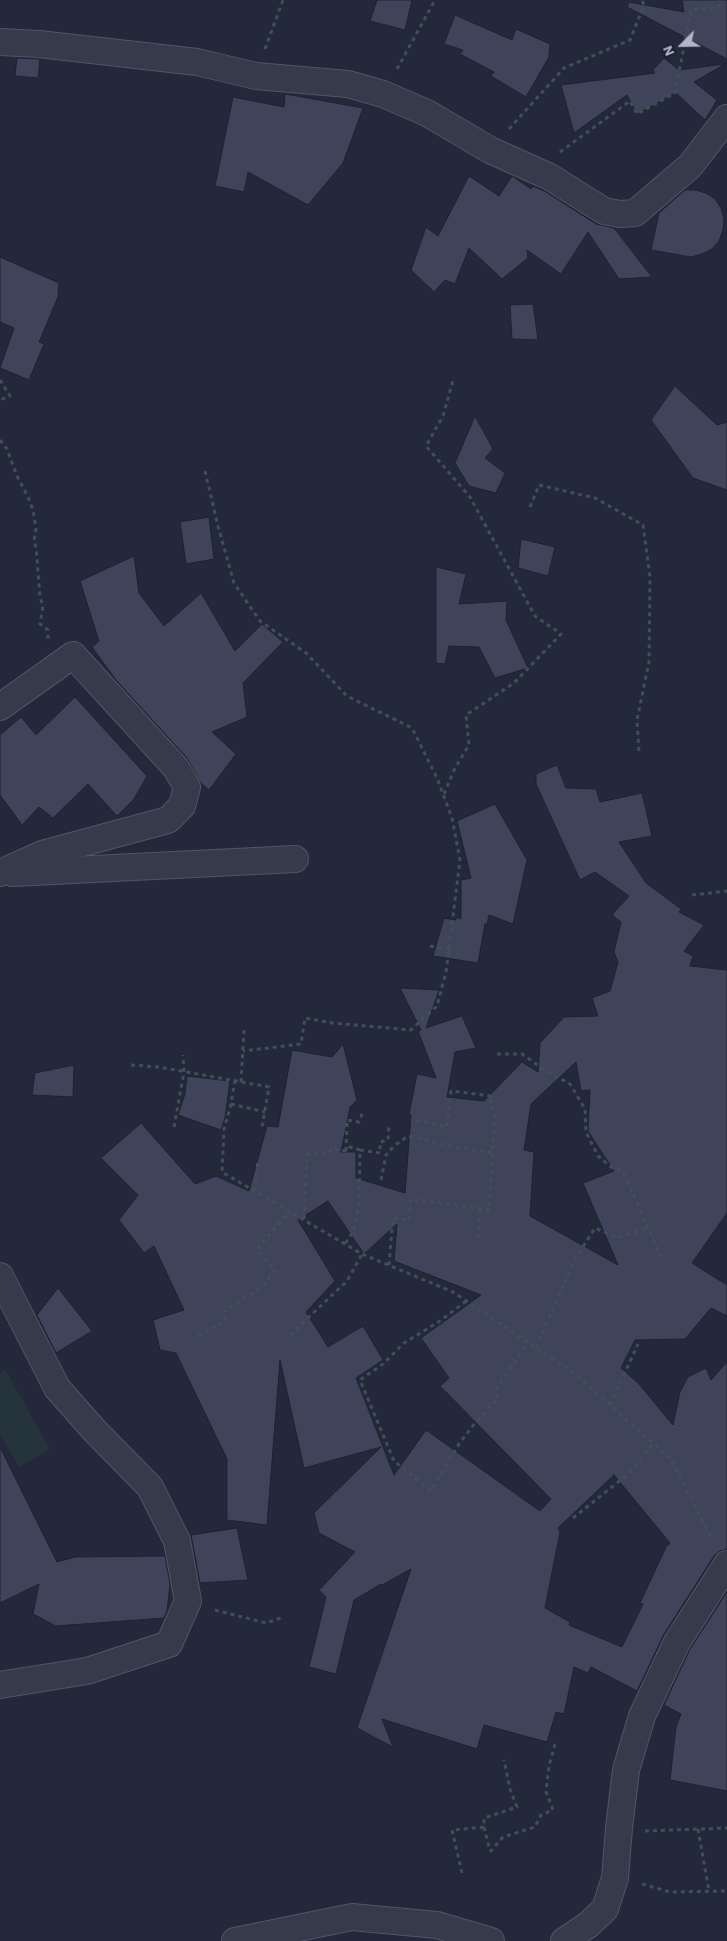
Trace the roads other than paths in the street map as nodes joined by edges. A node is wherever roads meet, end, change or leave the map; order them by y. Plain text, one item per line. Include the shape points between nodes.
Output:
1 (0, 42) edge
2 (727, 118) edge
3 (0, 707) edge
4 (295, 859) dead end
5 (0, 873) edge
6 (0, 1276) edge
7 (726, 1565) edge
8 (0, 1685) edge
9 (235, 1941) edge
10 (491, 1941) edge
11 (564, 1941) edge

1 - 2 street via 197,62 256,76 348,84 383,94 427,113 604,211 620,214 635,213 690,166
3 - 5 street via 73,655 176,768 187,788 182,806 168,820 42,854
4 - 5 street
6 - 8 street via 57,1388 150,1487 177,1541 188,1601 169,1644 87,1671
7 - 11 street via 677,1642 642,1716 626,1770 615,1878 605,1909 588,1926
9 - 10 street via 352,1917 437,1925

